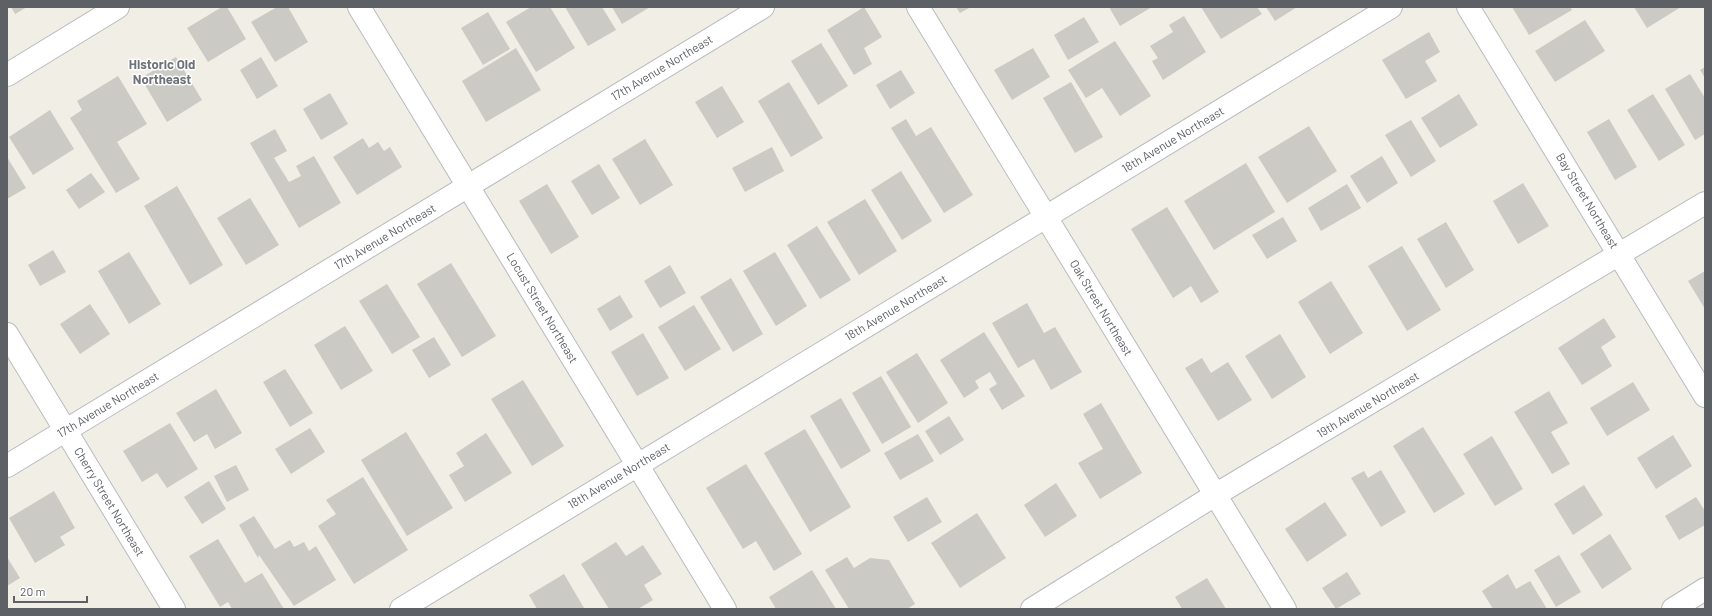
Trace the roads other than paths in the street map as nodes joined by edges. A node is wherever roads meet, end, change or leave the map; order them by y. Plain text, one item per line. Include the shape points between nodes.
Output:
1 (118, 7) edge
2 (359, 7) edge
3 (762, 7) edge
4 (918, 7) edge
5 (1391, 7) edge
6 (1468, 7) edge
7 (7, 75) edge
8 (468, 186) junction
9 (1705, 203) edge
10 (1046, 217) junction
11 (1619, 255) junction
12 (7, 334) edge
13 (1705, 396) edge
14 (66, 431) junction
15 (637, 465) junction
16 (7, 466) edge
17 (1215, 495) junction
18 (1705, 589) edge
19 (174, 609) edge
20 (401, 609) edge
21 (725, 609) edge
22 (1032, 609) edge
23 (1285, 609) edge
24 (1673, 609) edge

1 - 7 street
2 - 8 street, Locust Street Northeast
3 - 8 street, 17th Avenue Northeast
4 - 10 street, Oak Street Northeast
5 - 10 street, 18th Avenue Northeast
6 - 11 street, Bay Street Northeast
8 - 14 street, 17th Avenue Northeast
8 - 15 street, Locust Street Northeast
9 - 11 street, 19th Avenue Northeast
10 - 15 street, 18th Avenue Northeast
10 - 17 street, Oak Street Northeast
11 - 13 street, Bay Street Northeast
11 - 17 street, 19th Avenue Northeast
12 - 14 street, Cherry Street Northeast
14 - 16 street, 17th Avenue Northeast
14 - 19 street, Cherry Street Northeast
15 - 20 street, 18th Avenue Northeast
15 - 21 street, Locust Street Northeast
17 - 22 street, 19th Avenue Northeast
17 - 23 street, Oak Street Northeast
18 - 24 street

